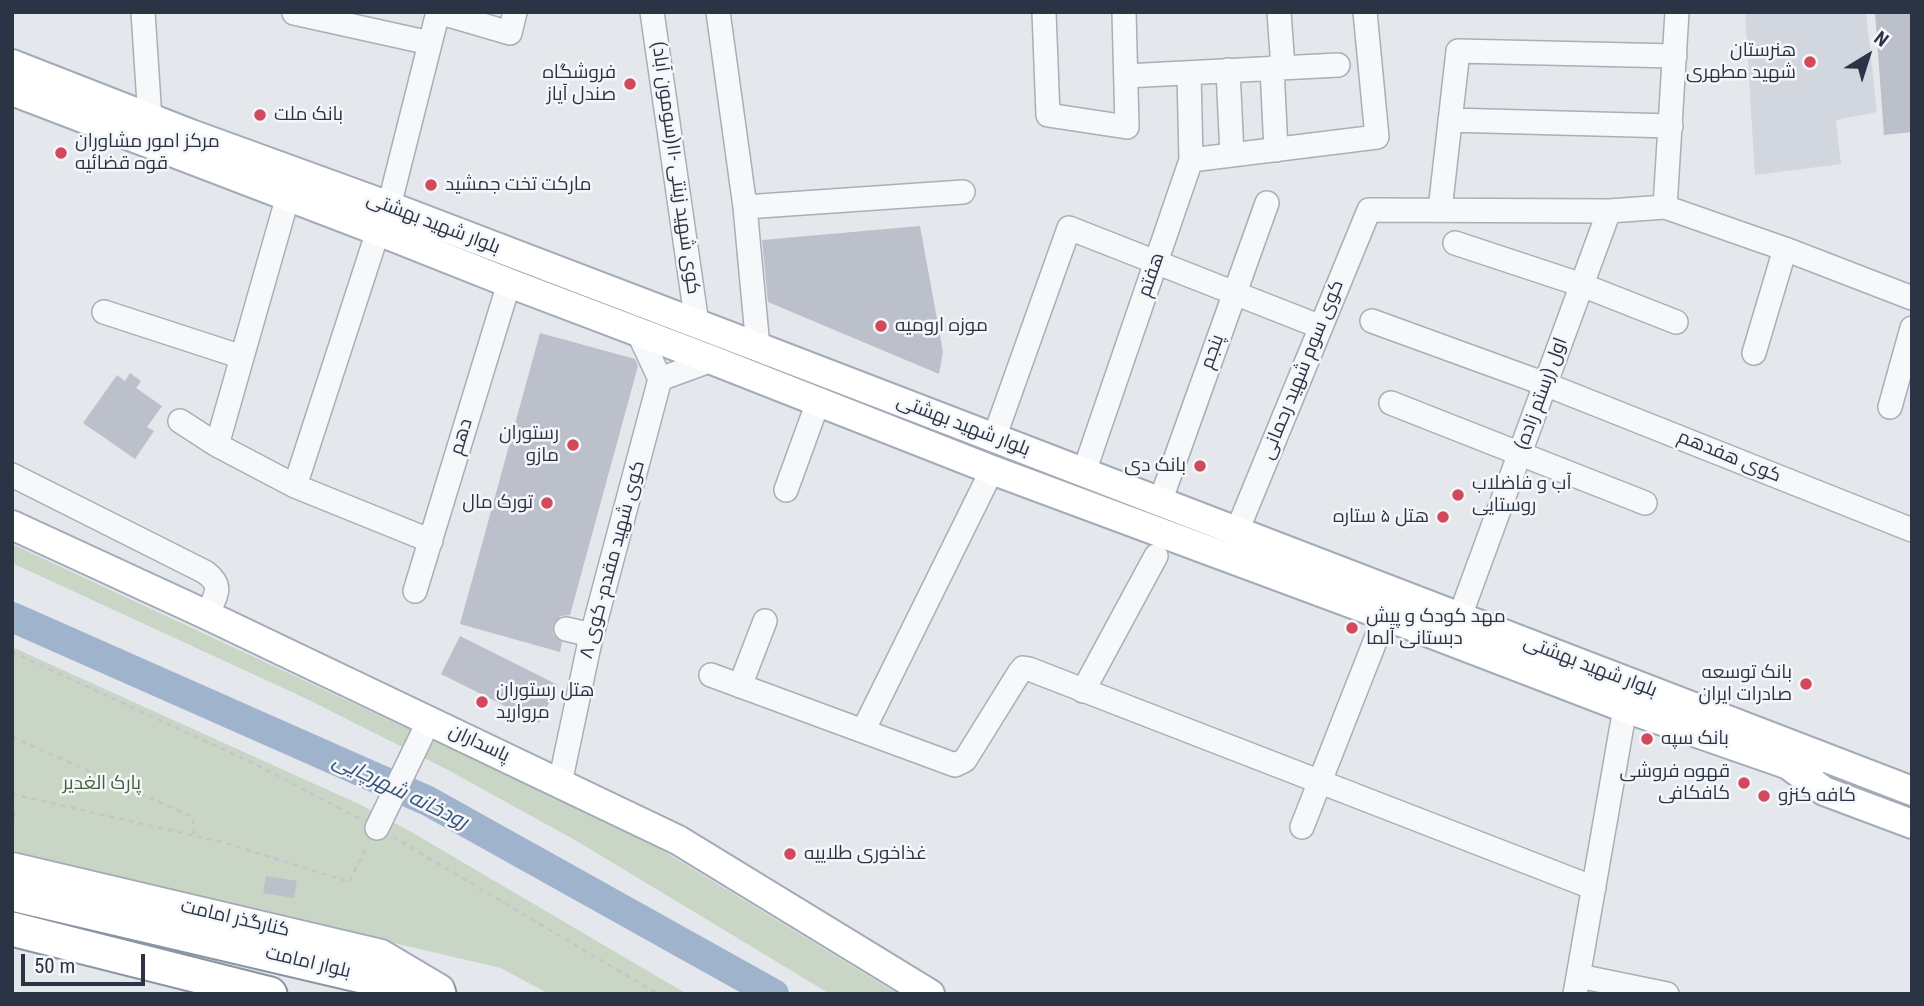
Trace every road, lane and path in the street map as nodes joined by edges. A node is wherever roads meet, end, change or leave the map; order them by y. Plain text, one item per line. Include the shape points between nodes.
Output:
1 (143, 12) edge
2 (438, 12) edge
3 (515, 12) edge
4 (652, 12) edge
5 (718, 12) edge
6 (1044, 12) edge
7 (1124, 12) edge
8 (1279, 12) edge
9 (1365, 12) edge
10 (1677, 12) edge
11 (294, 13) edge
12 (430, 43) junction
13 (1675, 56) junction
14 (12, 64) edge
15 (1338, 65) dead end
16 (1278, 68) junction
17 (1228, 71) junction
18 (1189, 73) junction
19 (1126, 76) junction
20 (12, 91) edge
21 (150, 119) junction
22 (1450, 120) junction
23 (1671, 126) junction
24 (189, 146) junction
25 (1276, 150) junction
26 (1232, 155) junction
27 (1191, 160) junction
28 (964, 192) dead end
29 (288, 196) junction
30 (1266, 203) dead end
31 (745, 207) junction
32 (1665, 207) junction
33 (1440, 210) junction
34 (1609, 211) junction
35 (384, 218) junction
36 (1455, 243) dead end
37 (1785, 249) junction
38 (1156, 262) junction
39 (509, 283) junction
40 (1582, 285) junction
41 (1234, 293) junction
42 (1912, 298) edge
43 (104, 312) dead end
44 (1372, 321) dead end
45 (1676, 322) dead end
46 (697, 324) junction
47 (1321, 327) junction
48 (1912, 328) edge
49 (638, 332) junction
50 (758, 346) junction
51 (1754, 353) dead end
52 (242, 357) junction
53 (712, 359) junction
54 (660, 379) junction
55 (1545, 384) junction
56 (818, 402) junction
57 (1391, 403) dead end
58 (1890, 407) dead end
59 (180, 421) dead end
60 (994, 438) junction
61 (217, 445) junction
62 (1520, 453) junction
63 (992, 470) junction
64 (1084, 472) junction
65 (12, 475) edge
66 (295, 486) junction
67 (786, 490) dead end
68 (1160, 502) junction
69 (1645, 503) dead end
70 (12, 525) edge
71 (1912, 530) edge
72 (1237, 531) junction
73 (430, 541) junction
74 (1156, 556) dead end
75 (415, 591) dead end
76 (207, 615) junction
77 (1385, 616) junction
78 (1460, 616) junction
79 (765, 621) dead end
80 (566, 629) dead end
81 (589, 646) junction
82 (12, 652) edge
83 (711, 675) dead end
84 (740, 685) junction
85 (1083, 691) junction
86 (1625, 708) junction
87 (863, 731) junction
88 (422, 735) dead end
89 (12, 737) edge
90 (1791, 756) junction
91 (1912, 774) edge
92 (559, 783) junction
93 (1318, 783) junction
94 (1912, 791) edge
95 (12, 794) edge
96 (1912, 810) edge
97 (12, 813) edge
98 (1912, 824) edge
99 (1302, 827) dead end
100 (377, 828) junction
101 (12, 831) edge
102 (194, 836) junction
103 (12, 867) edge
104 (1594, 888) junction
105 (12, 894) edge
106 (12, 929) edge
107 (1577, 985) edge
108 (270, 994) edge
109 (439, 994) edge
110 (448, 994) edge
111 (658, 994) edge
112 (930, 994) edge
113 (1667, 994) edge

1 - 21 street
2 - 3 street via 510,33
2 - 12 street
4 - 46 street, کوی شهید زینتی -۱۱(سومون آباد)
5 - 31 street
6 - 19 street via 1048,115 1127,127
7 - 19 street
8 - 16 street
9 - 25 street via 1377,137
10 - 13 street
11 - 12 street
12 - 35 street
13 - 22 street via 1458,51
13 - 23 street
14 - 21 main road, بلوار شهید بهشتی
15 - 16 street
16 - 17 street
16 - 25 street
17 - 18 street
17 - 26 street
18 - 19 street
18 - 27 street, هفتم
20 - 24 main road, بلوار شهید بهشتی
21 - 24 main road, بلوار شهید بهشتی
22 - 23 street
22 - 33 street
23 - 32 street
24 - 29 main road, بلوار شهید بهشتی
24 - 35 main road, بلوار شهید بهشتی
25 - 26 street
26 - 27 street
27 - 38 street, هفتم
28 - 31 street
29 - 35 main road, بلوار شهید بهشتی
29 - 52 street
30 - 41 street, پنجم
31 - 50 street
32 - 34 street
32 - 37 street
33 - 34 street
33 - 47 street, کوی سوم شهید رحمانی via 1369,210
34 - 40 street, اول (رستم زاده)
35 - 39 main road, بلوار شهید بهشتی
35 - 46 main road, بلوار شهید بهشتی
35 - 66 street
36 - 40 street
37 - 42 street
37 - 51 street
38 - 41 street
38 - 60 street via 1069,228
38 - 64 street, هفتم
39 - 49 main road, بلوار شهید بهشتی
39 - 73 street, دهم
40 - 45 street
40 - 55 street, اول (رستم زاده)
41 - 47 street
41 - 68 street, پنجم
43 - 52 street
44 - 55 street, کوی هفدهم
46 - 50 main road, بلوار شهید بهشتی
47 - 72 street, کوی سوم شهید رحمانی
48 - 58 street
49 - 53 main road, بلوار شهید بهشتی
49 - 54 street
50 - 60 main road, بلوار شهید بهشتی
52 - 61 street
53 - 54 street
53 - 56 main road, بلوار شهید بهشتی
54 - 81 street, کوی شهید مقدم- کوی ۸
55 - 62 street, اول (رستم زاده)
55 - 71 street, کوی هفدهم
56 - 63 main road, بلوار شهید بهشتی
56 - 67 street
57 - 62 street
59 - 61 street
60 - 64 main road, بلوار شهید بهشتی
61 - 66 street
62 - 69 street
62 - 78 street, اول (رستم زاده)
63 - 77 main road, بلوار شهید بهشتی
63 - 87 street
64 - 68 main road, بلوار شهید بهشتی
65 - 76 street via 205,572 218,588
66 - 73 street
68 - 72 main road, بلوار شهید بهشتی
70 - 76 main road, پاسداران
72 - 78 main road, بلوار شهید بهشتی
73 - 75 street, دهم
74 - 85 street
76 - 92 main road, پاسداران
77 - 86 main road, بلوار شهید بهشتی
77 - 93 street
78 - 90 main road, بلوار شهید بهشتی
79 - 84 street
80 - 81 street via 583,633
81 - 92 street, کوی شهید مقدم- کوی ۸
82 - 100 path via 255,764
83 - 84 street
84 - 87 street
85 - 87 street via 1023,668 965,760 955,765
85 - 93 street
86 - 90 main road, بلوار شهید بهشتی
86 - 104 street
88 - 100 street
89 - 102 path via 193,817
90 - 91 main road via 1837,746
90 - 94 main road, بلوار شهید بهشتی
90 - 96 main road, بلوار شهید بهشتی
90 - 98 main road via 1824,791
92 - 112 main road, پاسداران via 678,840
93 - 99 street
93 - 104 street
95 - 102 path
97 - 101 path
100 - 102 path via 349,882
100 - 111 path
103 - 110 main road, کنارگذر امامت via 381,954
104 - 107 street
105 - 109 highway, بلوار امامت
106 - 108 highway, بلوار امامت
107 - 113 street

